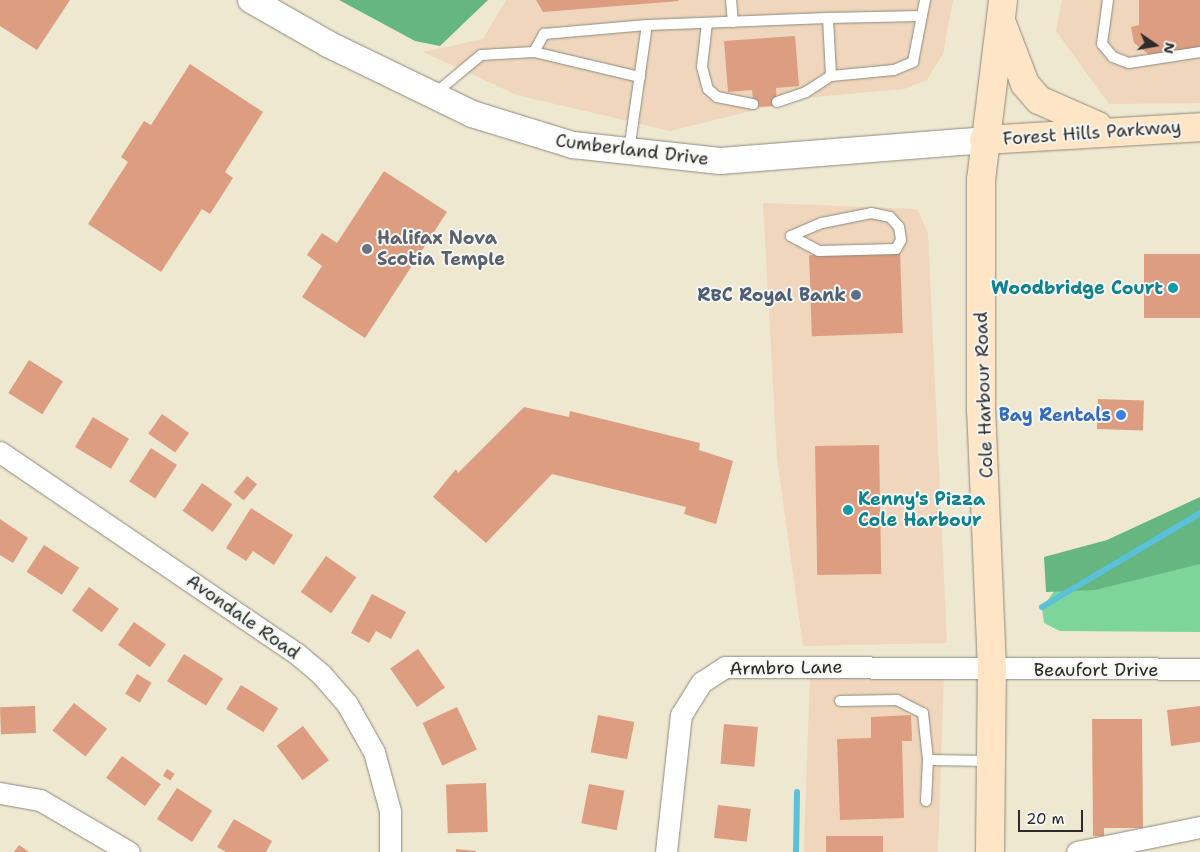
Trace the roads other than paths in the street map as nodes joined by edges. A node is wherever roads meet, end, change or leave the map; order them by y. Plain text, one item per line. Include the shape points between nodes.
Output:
1 (251, 0) edge
2 (731, 0) edge
3 (925, 0) edge
4 (1108, 0) edge
5 (1002, 5) edge
6 (921, 16) junction
7 (828, 18) junction
8 (733, 22) junction
9 (707, 23) junction
10 (647, 25) junction
11 (534, 52) junction
12 (1200, 52) edge
13 (831, 76) junction
14 (640, 77) junction
15 (432, 96) junction
16 (777, 102) dead end
17 (753, 104) dead end
18 (1200, 127) edge
19 (1106, 130) junction
20 (984, 140) junction
21 (629, 152) junction
22 (791, 236) joint
23 (0, 452) edge
24 (992, 669) junction
25 (1200, 669) edge
26 (840, 700) dead end
27 (928, 760) junction
28 (991, 762) junction
29 (0, 793) edge
30 (926, 801) dead end
31 (1200, 828) edge
32 (129, 852) edge
33 (390, 852) edge
34 (666, 852) edge
35 (990, 852) edge
36 (1077, 852) edge

1 - 15 street, Cumberland Drive
2 - 8 lane
3 - 6 lane
4 - 12 lane via 1102,44 1113,57 1128,63
5 - 19 main road via 1024,84 1044,106
5 - 20 main road, Cole Harbour Road
6 - 7 lane
6 - 13 lane via 913,62 894,70
7 - 8 lane
7 - 13 lane
8 - 9 lane
9 - 10 lane
9 - 17 lane via 702,67 708,88 717,97
10 - 11 lane via 544,34
10 - 14 lane
11 - 14 lane
11 - 15 lane via 481,56
13 - 16 lane via 806,92
14 - 21 lane
15 - 21 street, Cumberland Drive via 539,137
18 - 19 main road, Forest Hills Parkway
19 - 20 main road, Forest Hills Parkway
20 - 21 street, Cumberland Drive via 720,161
20 - 24 main road, Cole Harbour Road via 982,411
22 - 22 lane via 822,223 871,213 890,217 899,227 901,240 896,249 882,251 819,250
23 - 33 street, Avondale Road via 296,653 321,674 347,704 374,752 390,811
24 - 25 street, Beaufort Drive
24 - 28 main road, Cole Harbour Road
24 - 34 street, Armbro Lane via 744,665 716,672 691,694 681,715
26 - 27 lane via 897,700 923,713
27 - 28 lane
27 - 30 lane
28 - 35 main road, Cole Harbour Road
29 - 32 street via 40,800
31 - 36 street

